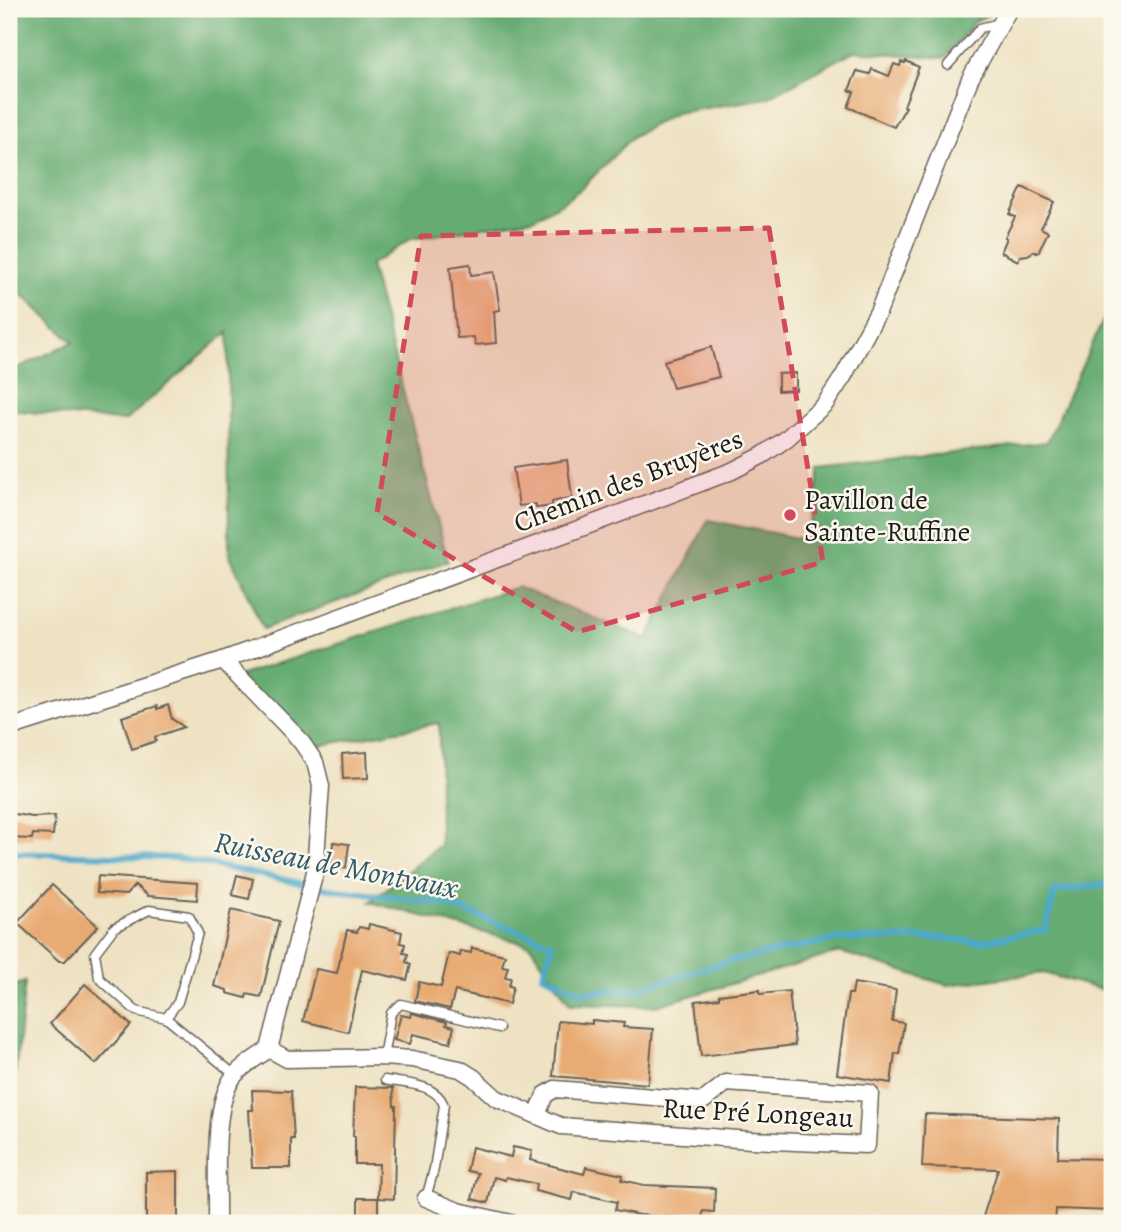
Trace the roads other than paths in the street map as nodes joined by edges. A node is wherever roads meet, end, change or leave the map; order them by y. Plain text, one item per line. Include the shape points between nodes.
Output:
1 (1004, 16) edge
2 (948, 65) dead end
3 (223, 660) junction
4 (9, 728) edge
5 (166, 1018) junction
6 (499, 1028) dead end
7 (269, 1049) junction
8 (383, 1057) junction
9 (235, 1075) junction
10 (385, 1080) dead end
11 (537, 1115) junction
12 (426, 1198) joint
13 (217, 1223) edge
14 (511, 1223) edge

1 - 2 lane via 980,28
1 - 3 street, Chemin des Bruyères via 970,79 879,310 843,377 806,423 732,471
3 - 4 street, Chemin des Bruyères
3 - 7 street via 300,740 315,762 321,786 315,872
5 - 5 lane via 136,1011 99,978 95,953 114,928 149,910 189,916 198,933 178,1002
5 - 9 lane
6 - 8 lane via 401,1004 391,1013
7 - 8 street, Rue Pré Longeau via 288,1059
7 - 9 street
8 - 11 street, Rue Pré Longeau via 460,1069 496,1098
9 - 13 street via 224,1094 219,1130
10 - 12 lane via 432,1089 444,1105
11 - 11 street, Rue Pré Longeau via 561,1126 867,1145 870,1093 726,1083 703,1101 555,1089 545,1095
12 - 14 street

